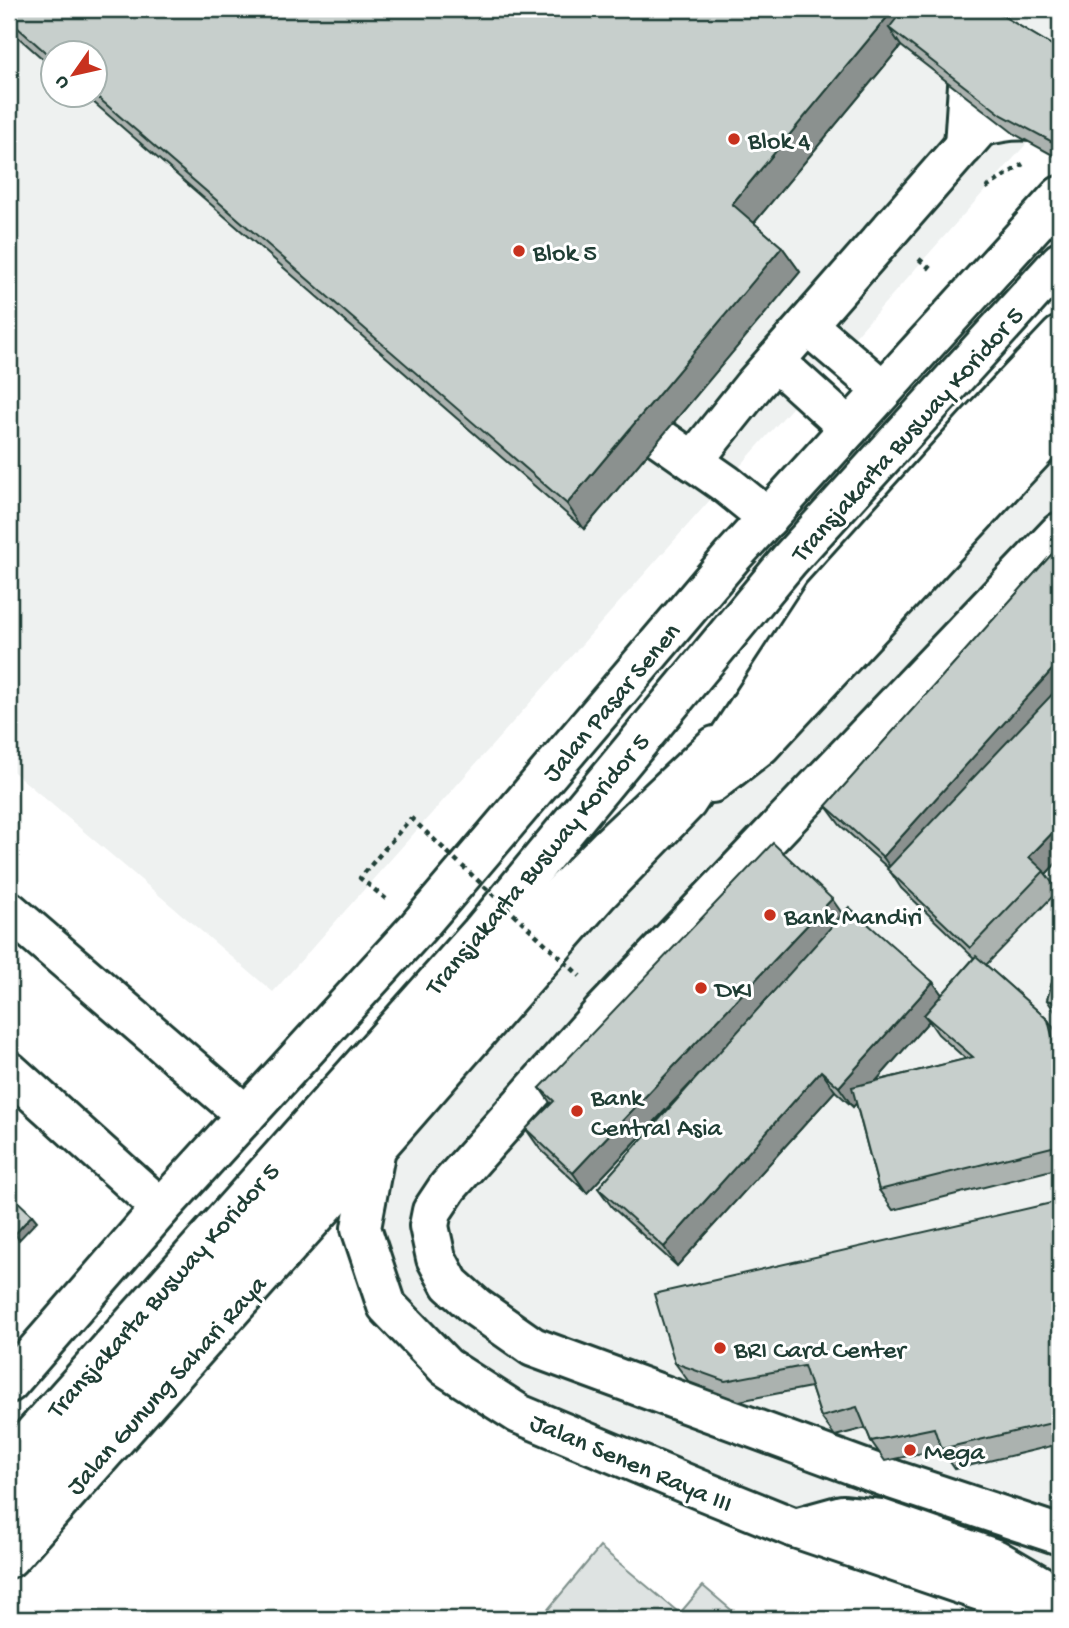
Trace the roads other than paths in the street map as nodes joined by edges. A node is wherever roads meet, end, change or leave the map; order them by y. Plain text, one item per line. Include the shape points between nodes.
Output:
1 (973, 9) edge
2 (1060, 132) edge
3 (964, 146) junction
4 (1060, 196) edge
5 (1060, 262) edge
6 (807, 325) junction
7 (1060, 336) edge
8 (775, 361) junction
9 (1060, 386) edge
10 (883, 390) junction
11 (1060, 423) edge
12 (849, 428) junction
13 (660, 438) edge
14 (693, 461) junction
15 (768, 518) junction
16 (1060, 532) edge
17 (738, 724) junction
18 (687, 802) junction
19 (9, 911) edge
20 (9, 1070) edge
21 (246, 1115) junction
22 (376, 1148) junction
23 (161, 1208) junction
24 (9, 1383) edge
25 (9, 1462) edge
26 (894, 1480) junction
27 (9, 1515) edge
28 (1009, 1517) junction
29 (795, 1528) junction
30 (1060, 1535) edge
31 (937, 1538) junction
32 (9, 1559) edge
33 (1060, 1597) edge
34 (1060, 1618) edge

1 - 3 main road
2 - 3 main road via 1052,126 1007,120 980,127
3 - 6 main road
4 - 10 main road, Jalan Pasar Senen
5 - 25 main road, Transjakarta Busway Koridor 5 via 789,560 479,935
6 - 8 main road
6 - 10 main road
7 - 17 main road via 822,596
8 - 12 main road
8 - 14 main road
9 - 17 main road, Transjakarta Busway Koridor 5 via 851,616
10 - 12 main road, Jalan Pasar Senen
11 - 18 main road via 761,745
12 - 15 main road, Jalan Pasar Senen
13 - 14 main road
14 - 15 main road
15 - 21 main road, Jalan Pasar Senen via 418,927
16 - 26 main road via 602,1013 448,1187 432,1211 429,1226 436,1258 450,1284 533,1347
17 - 18 main road
17 - 27 main road, Transjakarta Busway Koridor 5 via 502,954
18 - 22 main road via 598,894
19 - 21 main road
20 - 23 main road
21 - 23 main road, Jalan Pasar Senen
22 - 29 main road, Jalan Senen Raya III via 361,1228 387,1306 446,1367 519,1413
22 - 32 main road, Jalan Gunung Sahari Raya
23 - 24 main road
26 - 28 main road
26 - 31 main road via 930,1515
28 - 30 main road
28 - 31 main road via 960,1515
29 - 31 main road via 842,1515 880,1519
29 - 34 main road, Jalan Senen Raya III
31 - 33 main road via 995,1559

